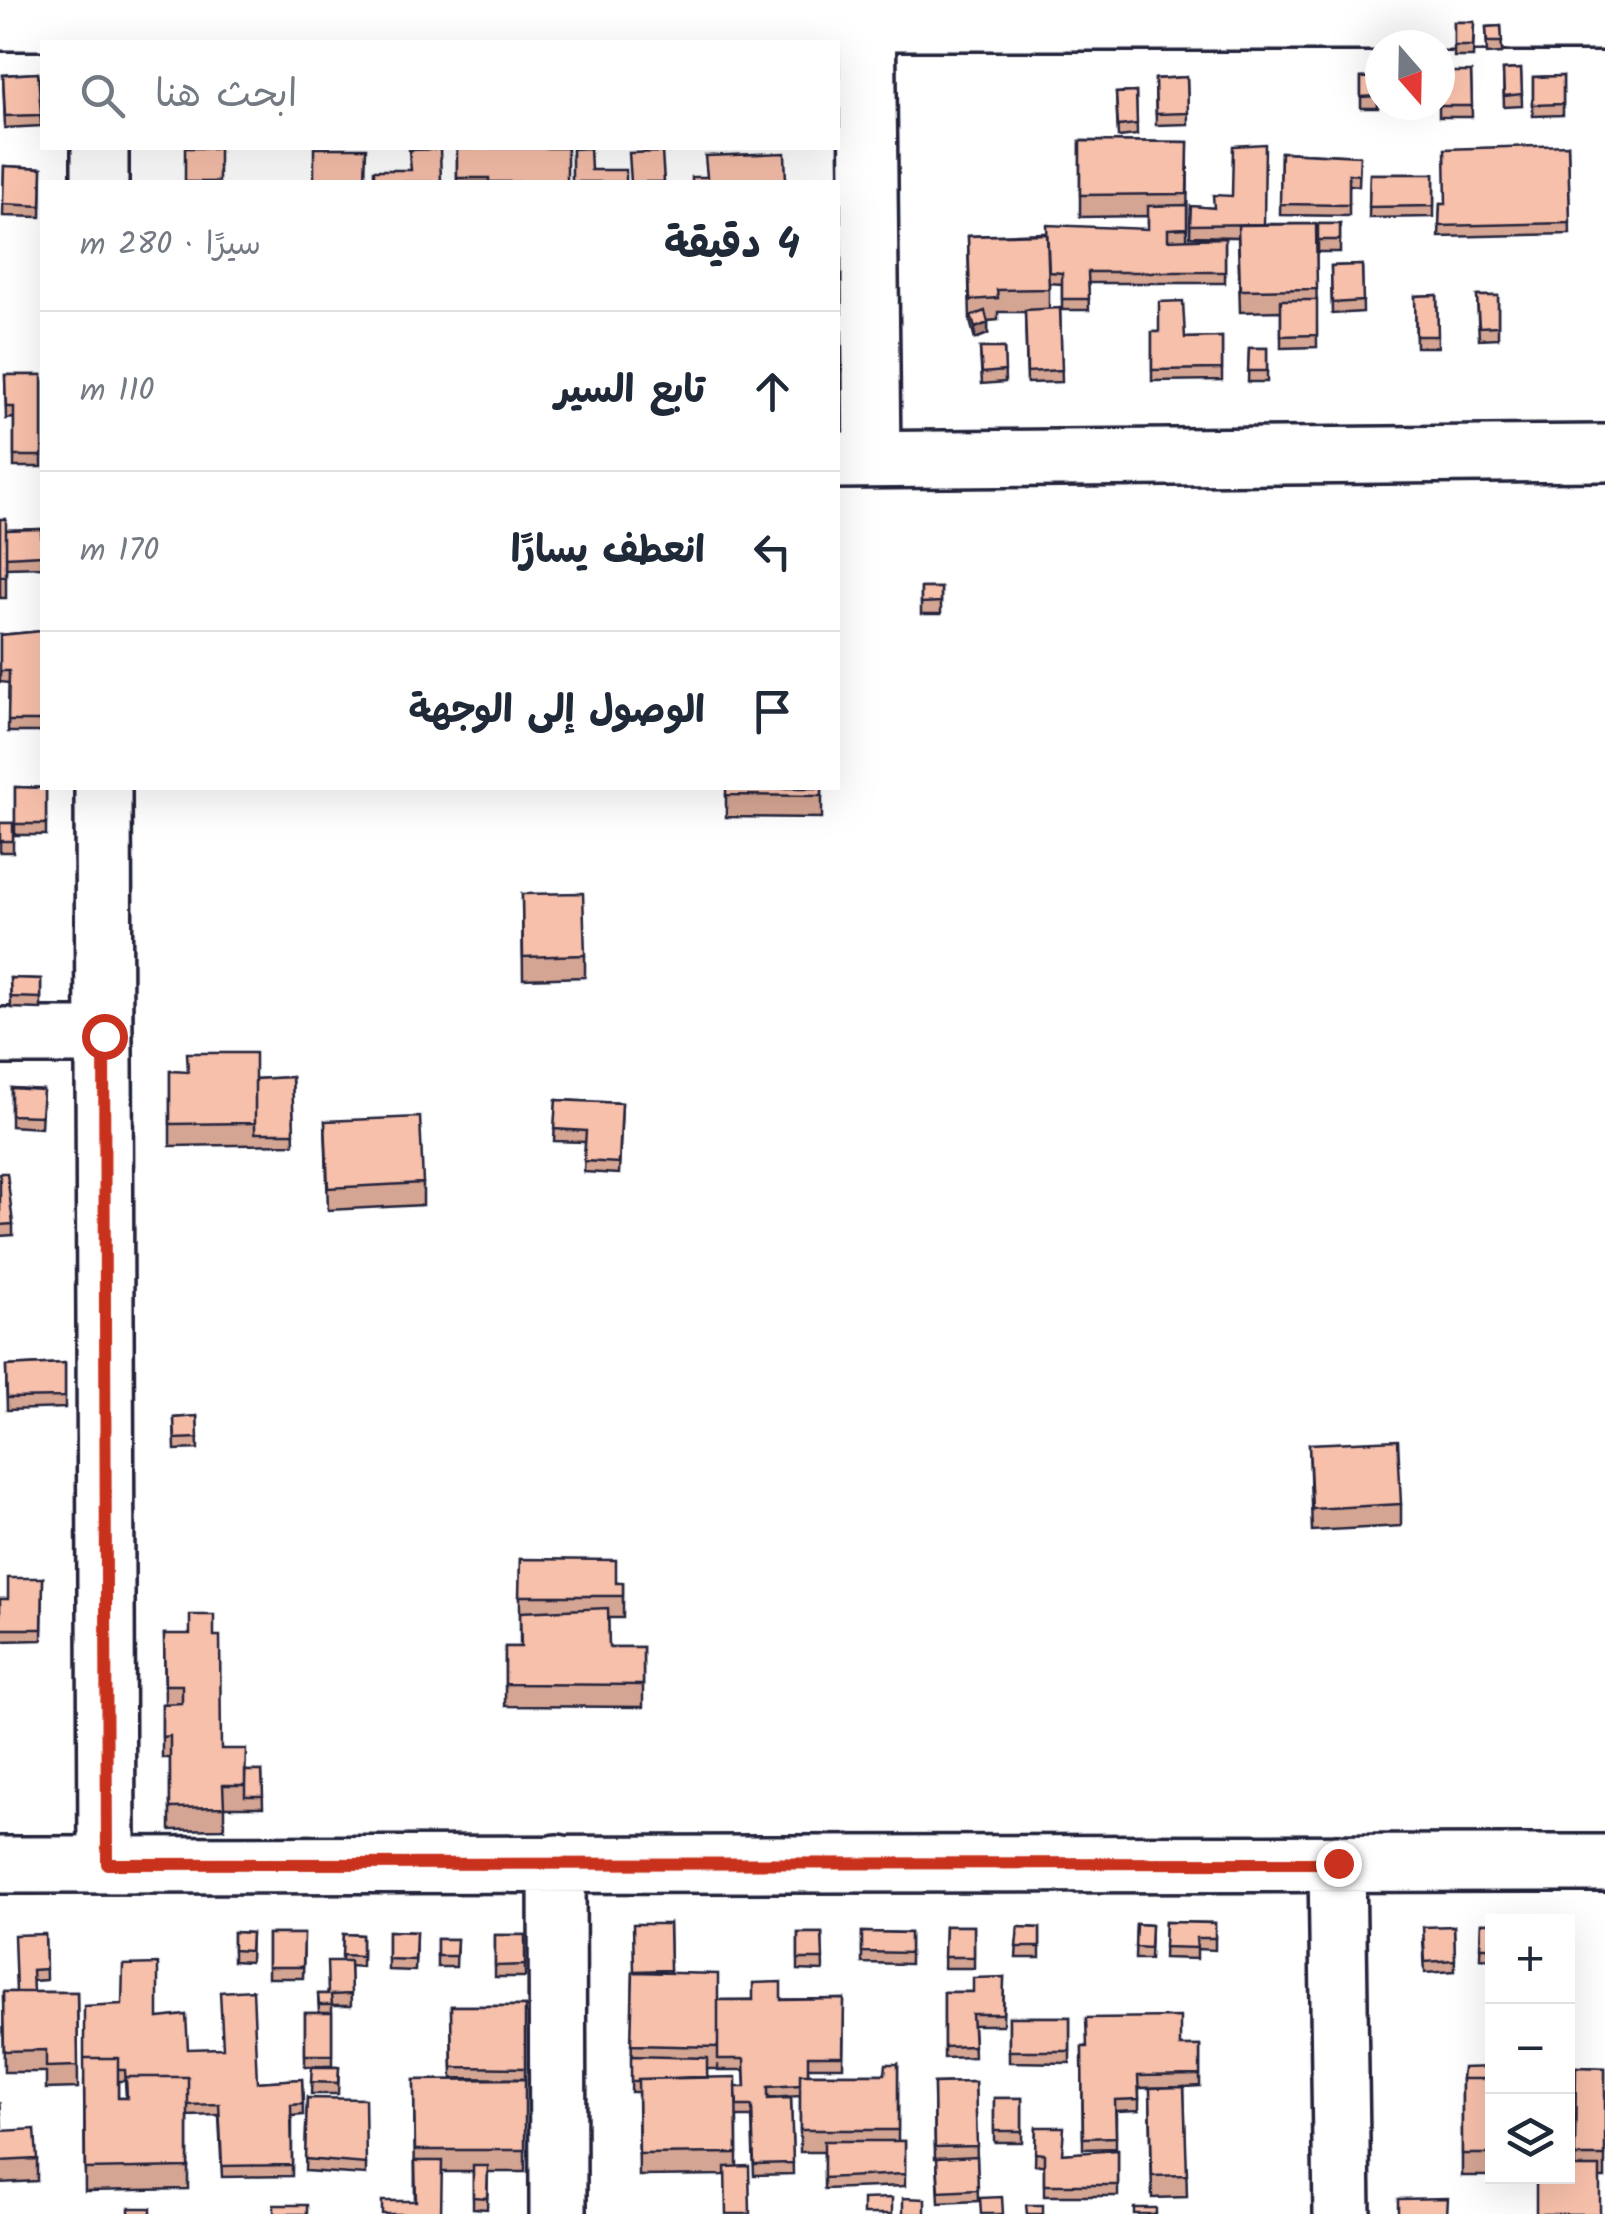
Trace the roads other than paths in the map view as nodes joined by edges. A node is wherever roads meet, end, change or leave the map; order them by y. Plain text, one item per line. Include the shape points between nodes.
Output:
1 (867, 11) edge
2 (0, 22) edge
3 (99, 22) edge
4 (1605, 22) edge
5 (100, 150) edge
6 (100, 180) edge
7 (1605, 453) edge
8 (855, 460) edge
9 (102, 790) edge
10 (0, 1036) edge
11 (104, 1036) junction
12 (1605, 1862) edge
13 (1338, 1863) junction
14 (0, 1864) edge
15 (107, 1864) junction
16 (557, 1864) junction
17 (558, 2214) edge
18 (1342, 2214) edge

1 - 3 street
1 - 4 street
1 - 8 street
2 - 3 street
5 - 6 street
7 - 8 street
9 - 11 street
10 - 11 street
11 - 15 street
12 - 13 street
13 - 16 street
13 - 18 street
14 - 15 street
15 - 16 street
16 - 17 street

